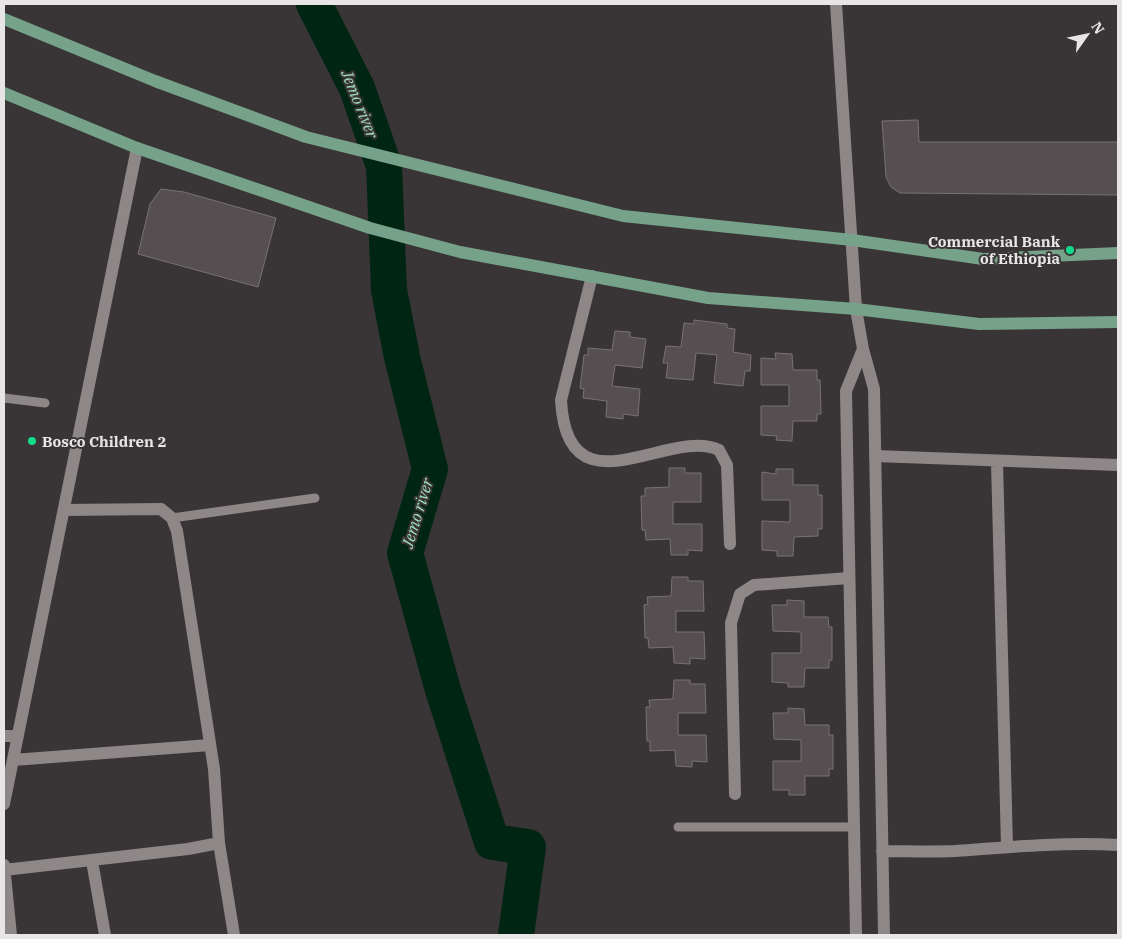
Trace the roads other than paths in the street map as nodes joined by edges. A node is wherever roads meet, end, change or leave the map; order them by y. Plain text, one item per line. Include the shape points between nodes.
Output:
1 (836, 4) edge
2 (4, 20) edge
3 (4, 94) edge
4 (137, 148) junction
5 (852, 240) junction
6 (1118, 253) edge
7 (592, 276) junction
8 (856, 309) junction
9 (1118, 322) edge
10 (863, 349) junction
11 (4, 398) edge
12 (45, 403) dead end
13 (875, 456) junction
14 (997, 462) junction
15 (1118, 465) edge
16 (315, 498) dead end
17 (64, 510) junction
18 (172, 518) junction
19 (730, 544) dead end
20 (849, 578) junction
21 (4, 736) edge
22 (18, 736) junction
23 (210, 745) junction
24 (13, 760) junction
25 (735, 794) dead end
26 (4, 804) edge
27 (678, 827) dead end
28 (854, 827) junction
29 (219, 843) junction
30 (1118, 845) edge
31 (1007, 846) junction
32 (882, 851) junction
33 (92, 861) junction
34 (4, 867) edge
35 (11, 935) edge
36 (105, 935) edge
37 (234, 935) edge
38 (856, 935) edge
39 (884, 935) edge

1 - 5 street
2 - 5 main road via 155,82 306,137 405,163 623,216
3 - 4 main road
4 - 7 main road via 370,228 460,252
4 - 17 street
5 - 6 main road via 983,259
5 - 8 street
7 - 8 main road via 708,298
7 - 19 street via 561,400 562,418 569,438 589,458 604,462 701,445 719,450 727,465
8 - 9 main road via 979,324
8 - 10 street
10 - 13 street via 874,389
10 - 20 street via 846,391
11 - 12 lane
13 - 14 street
13 - 32 street
14 - 15 street
14 - 31 street
16 - 18 lane
17 - 18 street via 161,509
17 - 22 street
18 - 23 street via 177,532
20 - 25 street via 754,585 740,594 731,624
20 - 28 street
21 - 22 street
22 - 24 street
23 - 24 street
23 - 29 street
24 - 26 street
27 - 28 lane
28 - 38 street
29 - 33 street
29 - 37 street
30 - 31 street
31 - 32 street via 953,851
32 - 39 street
33 - 34 street
33 - 36 street
34 - 35 street

